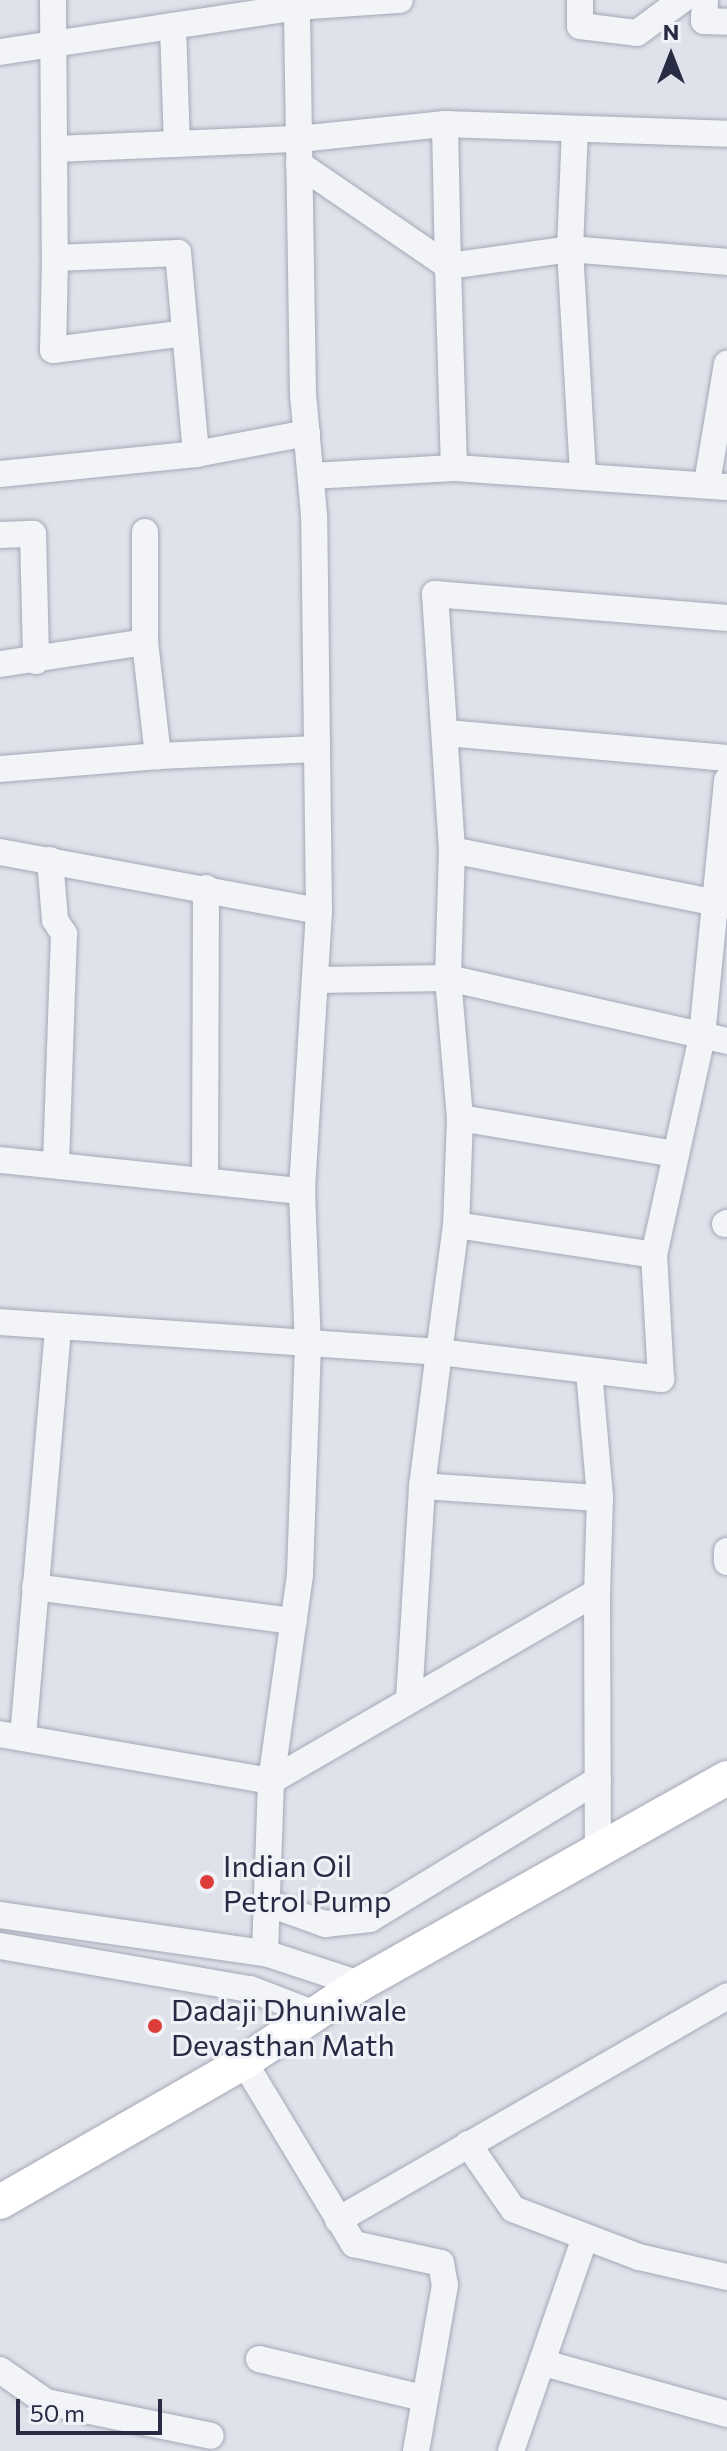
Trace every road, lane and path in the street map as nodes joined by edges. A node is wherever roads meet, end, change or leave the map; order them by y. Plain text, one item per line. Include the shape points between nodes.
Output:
1 (53, 0) edge
2 (400, 0) edge
3 (580, 0) edge
4 (682, 0) edge
5 (705, 0) edge
6 (297, 3) edge
7 (727, 22) edge
8 (173, 26) junction
9 (56, 44) junction
10 (0, 52) edge
11 (445, 124) junction
12 (575, 129) junction
13 (727, 134) edge
14 (177, 144) junction
15 (56, 149) junction
16 (299, 151) junction
17 (570, 249) junction
18 (55, 258) junction
19 (727, 262) edge
20 (448, 266) junction
21 (185, 333) junction
22 (727, 364) edge
23 (307, 433) junction
24 (196, 454) junction
25 (454, 468) junction
26 (0, 474) edge
27 (311, 476) junction
28 (583, 476) junction
29 (717, 485) edge
30 (145, 532) dead end
31 (0, 535) edge
32 (727, 618) edge
33 (145, 642) junction
34 (36, 661) junction
35 (0, 664) edge
36 (447, 733) junction
37 (317, 749) junction
38 (158, 756) junction
39 (727, 758) edge
40 (0, 769) edge
41 (727, 780) edge
42 (452, 850) junction
43 (0, 852) edge
44 (50, 860) junction
45 (206, 888) junction
46 (722, 904) edge
47 (319, 911) junction
48 (448, 978) junction
49 (315, 980) junction
50 (714, 1038) edge
51 (460, 1118) junction
52 (676, 1154) junction
53 (0, 1160) edge
54 (56, 1164) junction
55 (205, 1179) junction
56 (302, 1191) junction
57 (456, 1225) junction
58 (654, 1255) junction
59 (0, 1322) edge
60 (58, 1326) junction
61 (308, 1344) junction
62 (439, 1352) junction
63 (589, 1371) junction
64 (422, 1486) junction
65 (600, 1498) junction
66 (727, 1551) edge
67 (727, 1562) edge
68 (35, 1587) junction
69 (597, 1592) junction
70 (294, 1621) junction
71 (409, 1700) junction
72 (11, 1736) edge
73 (727, 1778) edge
74 (598, 1780) junction
75 (271, 1781) junction
76 (598, 1851) junction
77 (267, 1903) junction
78 (0, 1915) edge
79 (0, 1946) edge
80 (265, 1953) junction
81 (360, 1984) junction
82 (727, 1996) edge
83 (315, 2014) junction
84 (244, 2062) junction
85 (468, 2144) junction
86 (0, 2202) edge
87 (338, 2220) junction
88 (585, 2237) junction
89 (727, 2277) edge
90 (259, 2359) dead end
91 (544, 2363) junction
92 (0, 2370) edge
93 (423, 2398) junction
94 (727, 2414) edge
95 (211, 2436) dead end
96 (416, 2451) edge
97 (511, 2451) edge

1 - 9 street
2 - 6 street
3 - 4 street via 580,26 637,33
5 - 7 street via 704,21
6 - 8 street
6 - 16 street
8 - 9 street
8 - 14 street
9 - 10 street
9 - 15 street
11 - 12 street
11 - 16 street
11 - 20 street
12 - 13 street
12 - 17 street
14 - 15 street
14 - 16 street
15 - 18 street
16 - 20 street
16 - 23 street
17 - 19 street
17 - 20 street
17 - 28 street
18 - 21 street via 178,253
18 - 21 street via 53,350
20 - 25 street
21 - 24 street
22 - 29 street
23 - 24 street
23 - 27 street
24 - 26 street
25 - 27 street
25 - 28 street
27 - 37 street
28 - 29 street
30 - 33 street
31 - 34 street via 33,534
32 - 36 street via 435,594
33 - 34 street
33 - 38 street
34 - 35 street
36 - 39 street
36 - 42 street
37 - 38 street
37 - 47 street
38 - 40 street
41 - 46 street
42 - 46 street
42 - 48 street
43 - 44 street
44 - 45 street
44 - 54 street via 55,920 64,934
45 - 47 street
45 - 55 street
46 - 50 street
47 - 49 street
48 - 49 street
48 - 50 street
48 - 51 street
49 - 56 street
50 - 52 street
51 - 52 street
51 - 57 street
52 - 58 street
53 - 54 street
54 - 55 street
55 - 56 street
56 - 61 street
57 - 58 street
57 - 62 street
58 - 63 street via 661,1379
59 - 60 street
60 - 61 street
60 - 68 street
61 - 62 street
61 - 70 street
62 - 63 street
62 - 64 street
63 - 65 street
64 - 65 street
64 - 71 street
65 - 69 street
66 - 67 street
68 - 70 street
68 - 72 street
69 - 71 street
69 - 74 street
70 - 75 street
71 - 75 street
72 - 75 street
73 - 76 main road
74 - 76 street
74 - 77 street via 370,1919 325,1924
75 - 77 street
76 - 81 main road
77 - 80 street
78 - 80 street
79 - 83 street via 250,1989
80 - 81 street
81 - 83 main road
82 - 85 street
83 - 84 main road
84 - 86 main road
84 - 87 street
85 - 87 street
85 - 88 street via 513,2209
87 - 93 street via 354,2244 441,2263 445,2285
88 - 89 street
88 - 91 street
90 - 93 street
91 - 94 street
91 - 97 street
92 - 95 street via 46,2402
93 - 96 street

